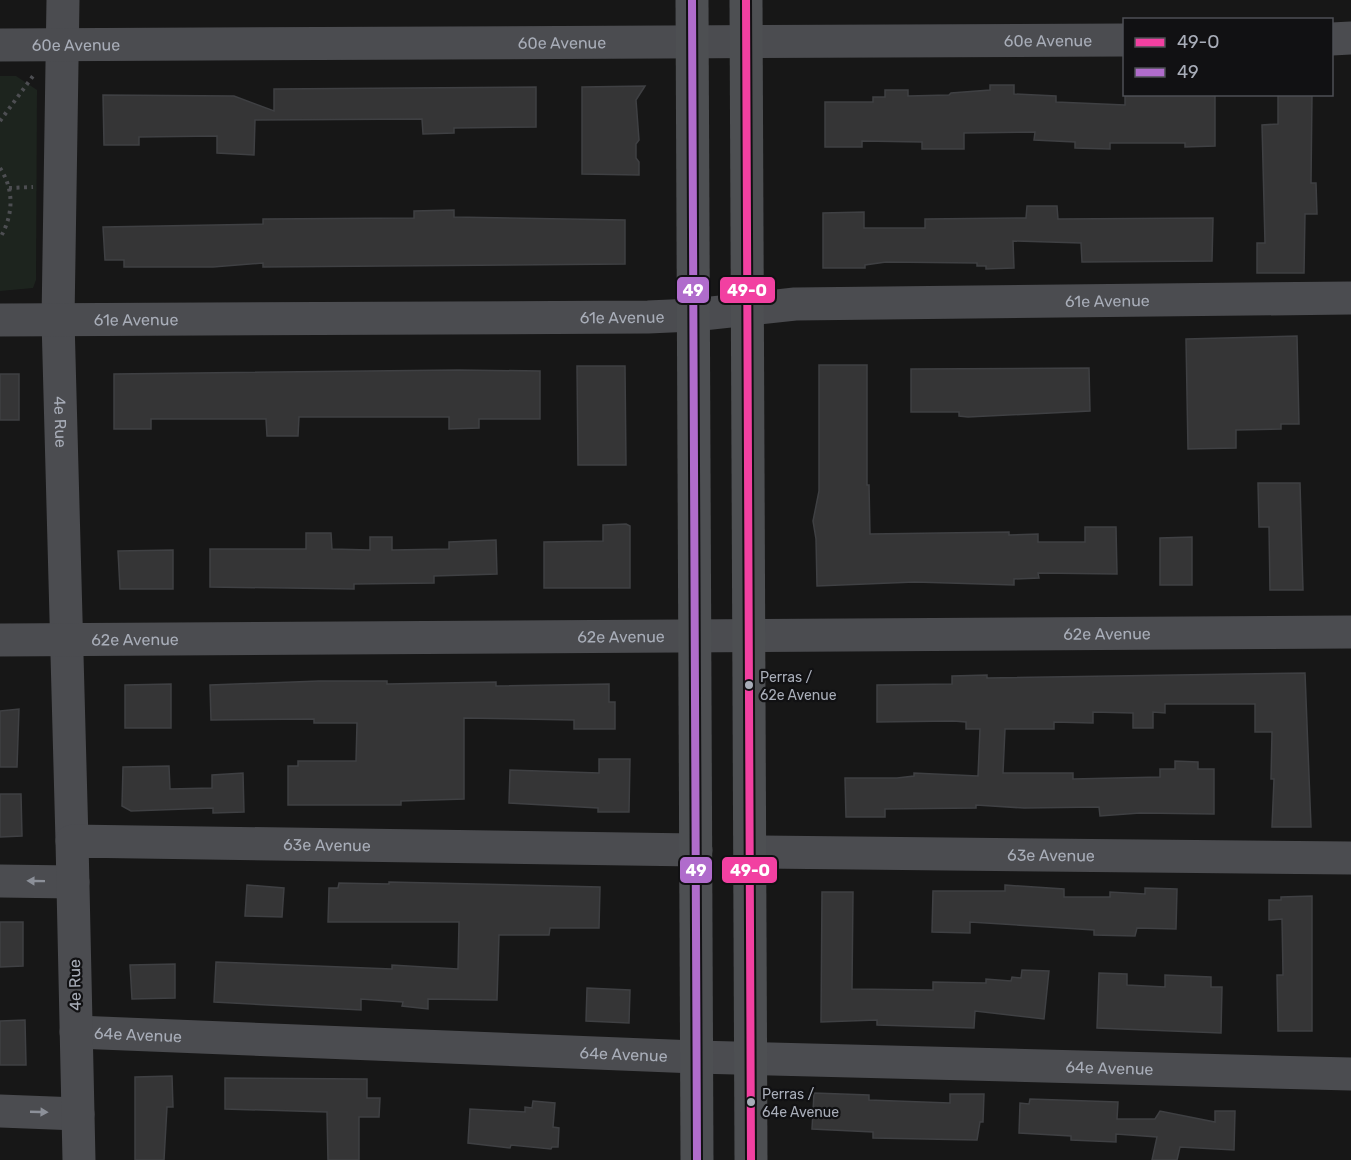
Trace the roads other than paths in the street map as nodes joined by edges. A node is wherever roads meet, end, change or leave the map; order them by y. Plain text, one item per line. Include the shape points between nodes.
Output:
1 (63, 0) edge
2 (692, 0) edge
3 (746, 0) edge
4 (1351, 38) edge
5 (1333, 39) edge
6 (1123, 40) edge
7 (692, 43) junction
8 (746, 43) junction
9 (0, 45) edge
10 (64, 45) junction
11 (1351, 298) edge
12 (748, 309) junction
13 (693, 315) junction
14 (0, 320) edge
15 (58, 320) junction
16 (1351, 632) edge
17 (695, 636) junction
18 (749, 636) junction
19 (0, 640) edge
20 (67, 640) junction
21 (72, 842) junction
22 (696, 850) junction
23 (751, 852) junction
24 (1351, 858) edge
25 (0, 880) edge
26 (73, 882) junction
27 (76, 1032) junction
28 (696, 1057) junction
29 (751, 1057) junction
30 (1351, 1074) edge
31 (0, 1111) edge
32 (78, 1114) junction
33 (79, 1160) edge
34 (697, 1160) edge
35 (751, 1160) edge

1 - 10 street, 4e Rue
2 - 7 main road
3 - 8 main road
4 - 5 street
6 - 8 street, 60e Avenue
7 - 8 street, 60e Avenue
7 - 10 street, 60e Avenue
7 - 13 main road
8 - 12 main road
9 - 10 street, 60e Avenue
10 - 15 street, 4e Rue
11 - 12 street, 61e Avenue via 795,304
12 - 13 street, 61e Avenue
12 - 18 main road
13 - 15 street, 61e Avenue
13 - 17 main road
14 - 15 street, 61e Avenue
15 - 20 street, 4e Rue
16 - 18 street, 62e Avenue
17 - 18 street, 62e Avenue
17 - 20 street, 62e Avenue
17 - 22 main road
18 - 23 main road
19 - 20 street, 62e Avenue
20 - 21 street, 4e Rue
21 - 22 street, 63e Avenue
21 - 26 street
22 - 28 main road
23 - 24 street, 63e Avenue
23 - 29 main road
26 -> 25 street
26 - 27 street, 4e Rue
27 - 28 street, 64e Avenue
27 - 32 street, 4e Rue
28 - 29 street, 64e Avenue
28 - 34 main road
29 - 30 street, 64e Avenue
29 - 35 main road
31 -> 32 street
32 - 33 street, 4e Rue

